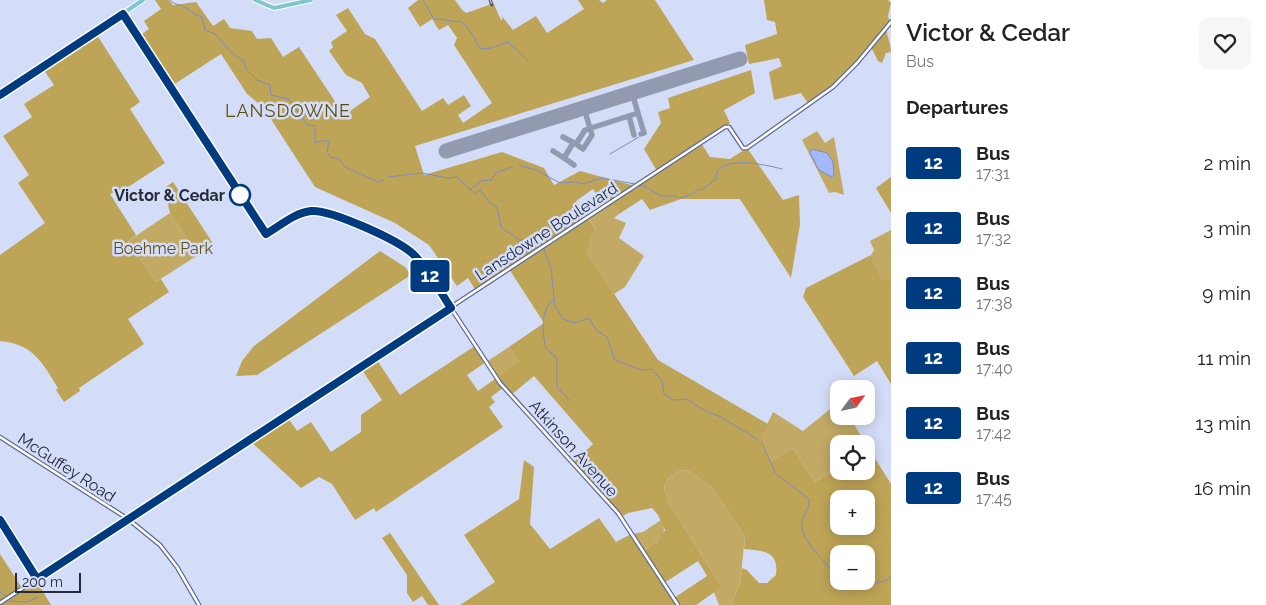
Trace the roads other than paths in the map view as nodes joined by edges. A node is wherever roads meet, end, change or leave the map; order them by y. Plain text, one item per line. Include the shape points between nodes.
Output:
1 (143, 0) edge
2 (254, 0) edge
3 (311, 0) edge
4 (891, 22) edge
5 (0, 95) edge
6 (451, 308) junction
7 (0, 437) edge
8 (128, 519) junction
9 (0, 520) edge
10 (37, 579) junction
11 (0, 603) edge
12 (199, 605) edge
13 (678, 605) edge

1 - 5 main road
2 - 3 main road via 274,8
4 - 6 street, Lansdowne Boulevard via 833,87 747,148 744,149 729,127 725,127
6 - 8 street, Lansdowne Boulevard
6 - 13 street, Atkinson Avenue via 500,383 618,513
7 - 8 street, McGuffey Road
8 - 10 street, Lansdowne Boulevard
8 - 12 street, McGuffey Road via 164,549
9 - 10 street
10 - 11 street, Lansdowne Boulevard

